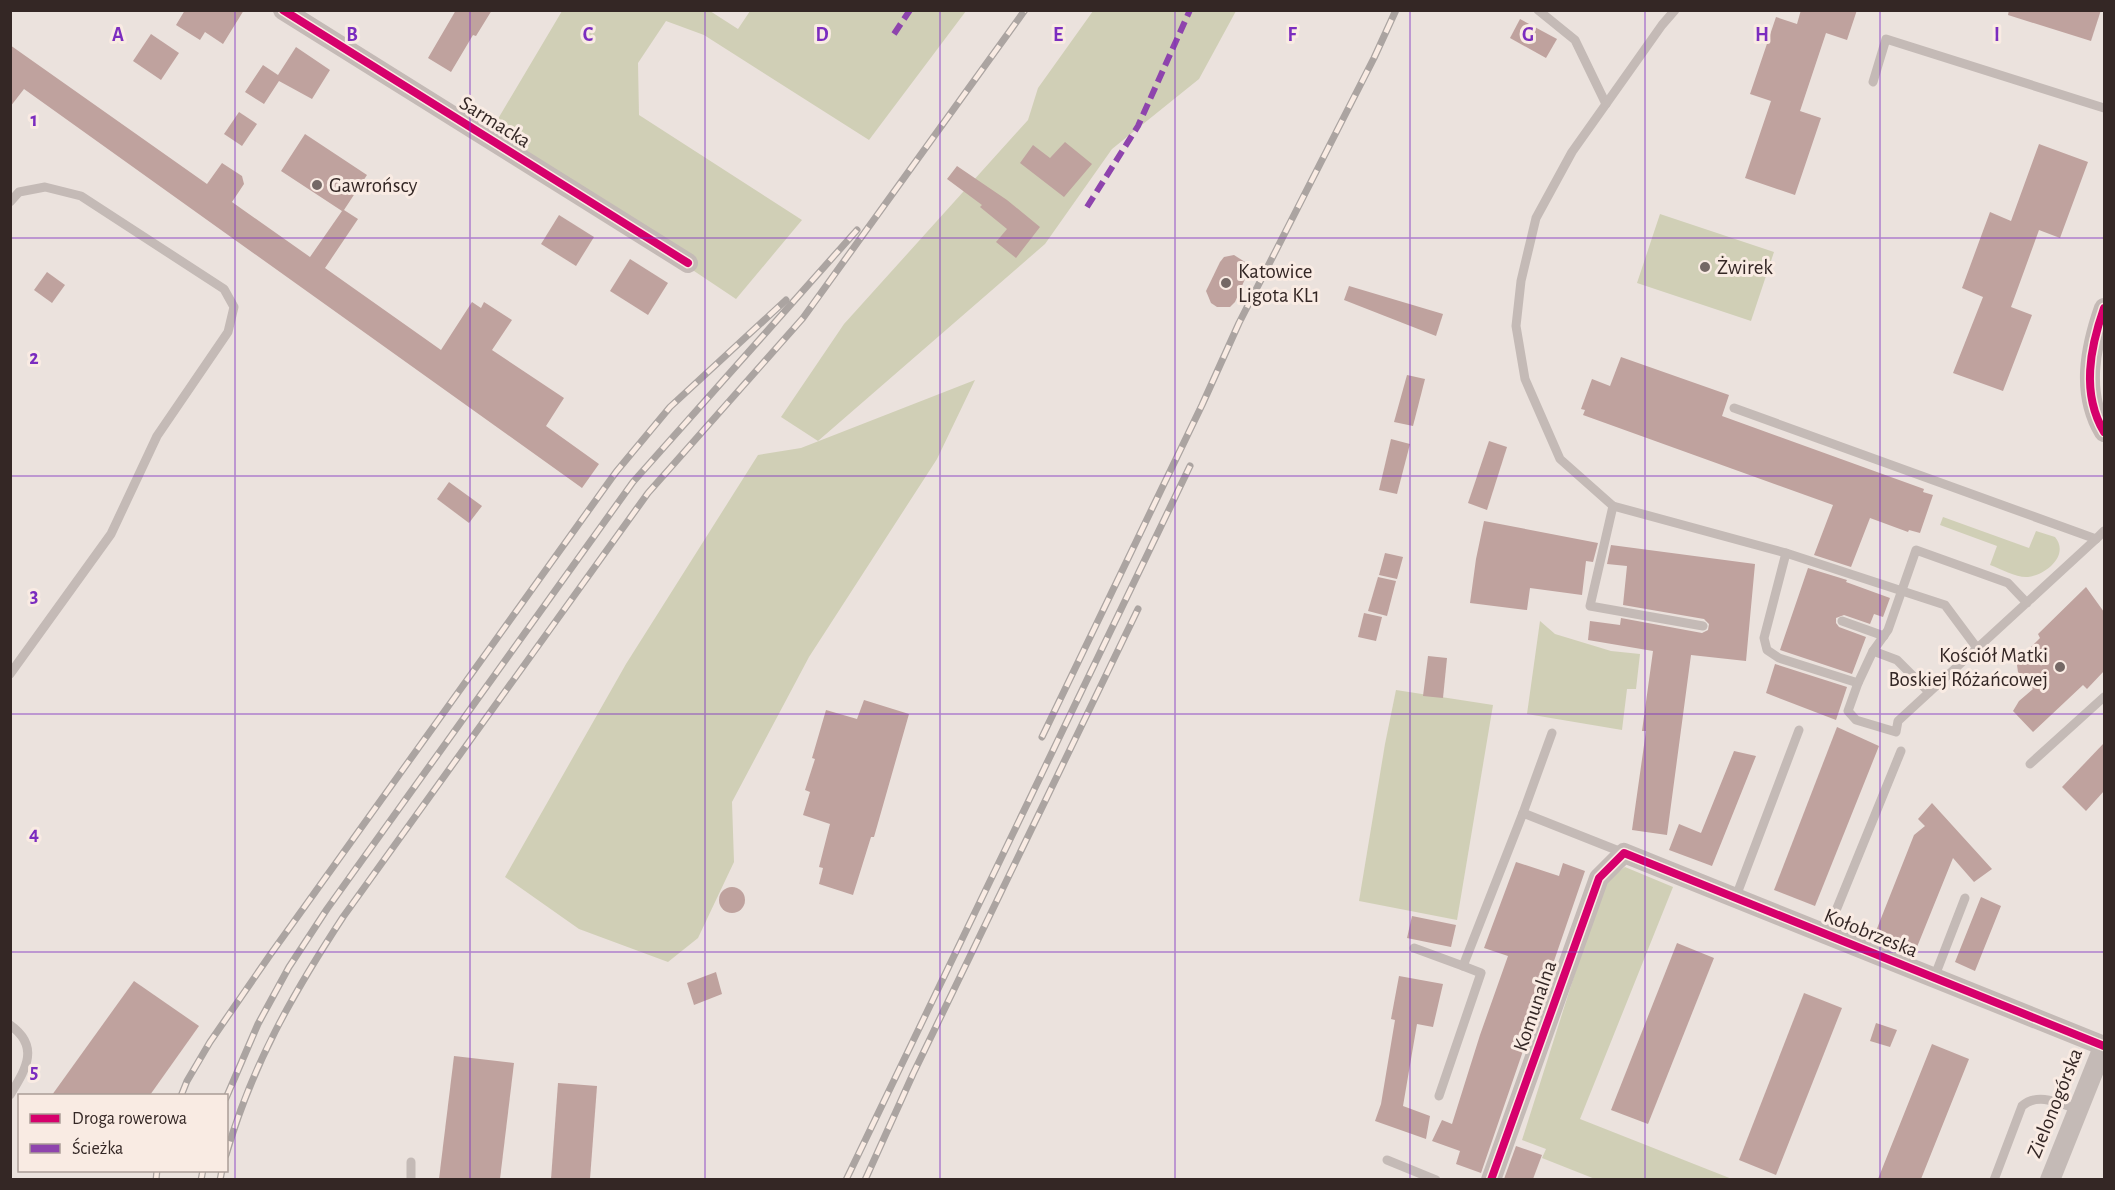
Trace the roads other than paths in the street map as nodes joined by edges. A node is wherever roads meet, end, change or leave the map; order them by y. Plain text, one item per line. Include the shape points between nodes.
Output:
1 (283, 10) edge
2 (1538, 10) edge
3 (1675, 10) edge
4 (1873, 82) dead end
5 (1606, 104) junction
6 (2104, 108) edge
7 (10, 202) edge
8 (688, 263) dead end
9 (2104, 308) edge
10 (1734, 408) dead end
11 (2104, 432) edge
12 (1613, 506) junction
13 (2104, 531) edge
14 (2096, 539) junction
15 (1786, 553) junction
16 (1902, 591) junction
17 (2026, 603) junction
18 (1842, 621) dead end
19 (1703, 626) dead end
20 (1884, 636) junction
21 (1977, 648) junction
22 (1873, 651) junction
23 (10, 674) edge
24 (1858, 683) junction
25 (1929, 692) junction
26 (2104, 697) edge
27 (1799, 730) dead end
28 (1552, 733) dead end
29 (1900, 751) dead end
30 (2030, 764) dead end
31 (1523, 813) junction
32 (1624, 853) junction
33 (1735, 898) junction
34 (1965, 898) dead end
35 (1826, 935) junction
36 (1414, 948) dead end
37 (1463, 966) junction
38 (1934, 978) junction
39 (10, 1025) edge
40 (2104, 1046) edge
41 (10, 1095) edge
42 (1439, 1096) dead end
43 (2077, 1109) junction
44 (1387, 1160) dead end
45 (411, 1161) dead end
46 (411, 1179) edge
47 (1436, 1179) edge
48 (1491, 1179) edge
49 (1994, 1179) edge
50 (2050, 1179) edge

1 - 8 street, Sarmacka
2 - 5 lane via 1575,40
3 - 5 lane
4 - 6 lane via 1886,39
5 - 12 lane via 1572,152 1536,218 1521,281 1516,326 1525,379 1560,459
7 - 23 lane via 19,192 45,187 81,196 224,289 234,307 228,332 158,436 111,534
9 - 11 street via 2089,367 2097,419
10 - 14 lane
12 - 15 lane
12 - 19 lane via 1590,606
13 - 14 lane
14 - 17 lane
15 - 16 lane
15 - 24 lane via 1764,638 1767,650 1779,658
16 - 17 lane via 1916,550 2008,582
16 - 20 lane
16 - 21 lane via 1945,606
17 - 21 lane
18 - 20 lane
20 - 22 lane
21 - 25 lane
22 - 24 lane
22 - 25 lane via 1897,660
24 - 25 lane via 1848,711 1856,720 1896,732 1898,721
26 - 30 lane
27 - 33 lane
28 - 31 lane
29 - 35 lane
31 - 32 lane
31 - 37 lane
32 - 33 street, Kołobrzeska
32 - 48 street, Komunalna via 1599,878
33 - 35 street, Kołobrzeska
34 - 38 lane
35 - 38 street, Kołobrzeska
36 - 37 lane
37 - 42 lane via 1480,973
38 - 40 street, Kołobrzeska
39 - 41 lane via 28,1050 25,1072
40 - 43 street, Zielonogórska
43 - 49 lane via 2049,1100 2027,1101
43 - 50 street, Zielonogórska
44 - 47 lane
45 - 46 lane

